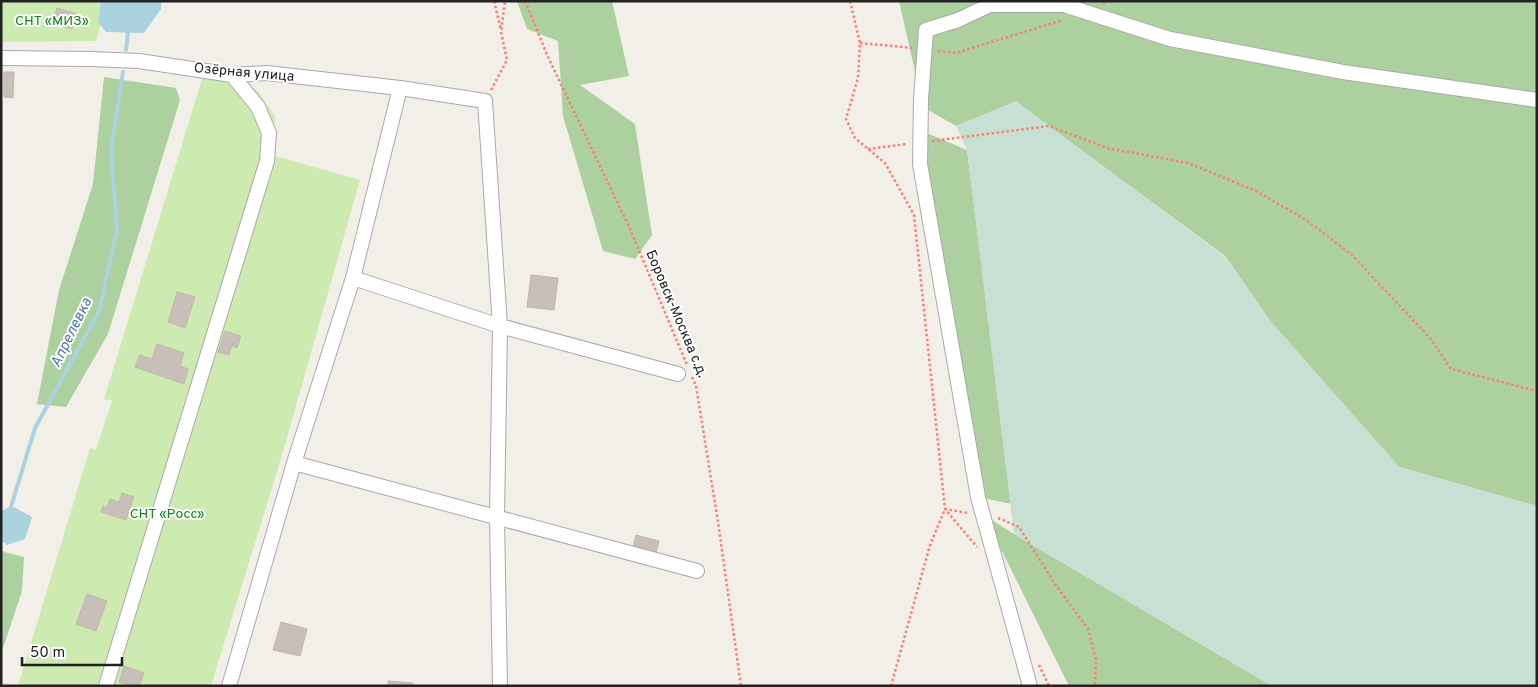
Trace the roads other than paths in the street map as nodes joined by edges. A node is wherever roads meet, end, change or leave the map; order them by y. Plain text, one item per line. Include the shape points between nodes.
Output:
1 (1, 58) edge
2 (232, 75) junction
3 (400, 88) junction
4 (1537, 100) edge
5 (352, 278) junction
6 (500, 326) junction
7 (686, 373) road end
8 (294, 463) junction
9 (498, 518) junction
10 (697, 571) dead end
11 (106, 686) edge
12 (229, 686) edge
13 (500, 686) edge
14 (1030, 686) edge

1 - 2 street, Озёрная улица via 139,61
2 - 3 street, Озёрная улица via 267,73
2 - 11 street via 258,107 269,133 267,161
3 - 5 street
3 - 6 street, Озёрная улица via 485,101
4 - 14 street via 1343,72 1170,39 1064,5 990,5 926,30 921,99 922,174 978,497
5 - 6 street
5 - 8 street
6 - 7 street
6 - 9 street
8 - 9 street
8 - 12 street
9 - 10 street
9 - 13 street

